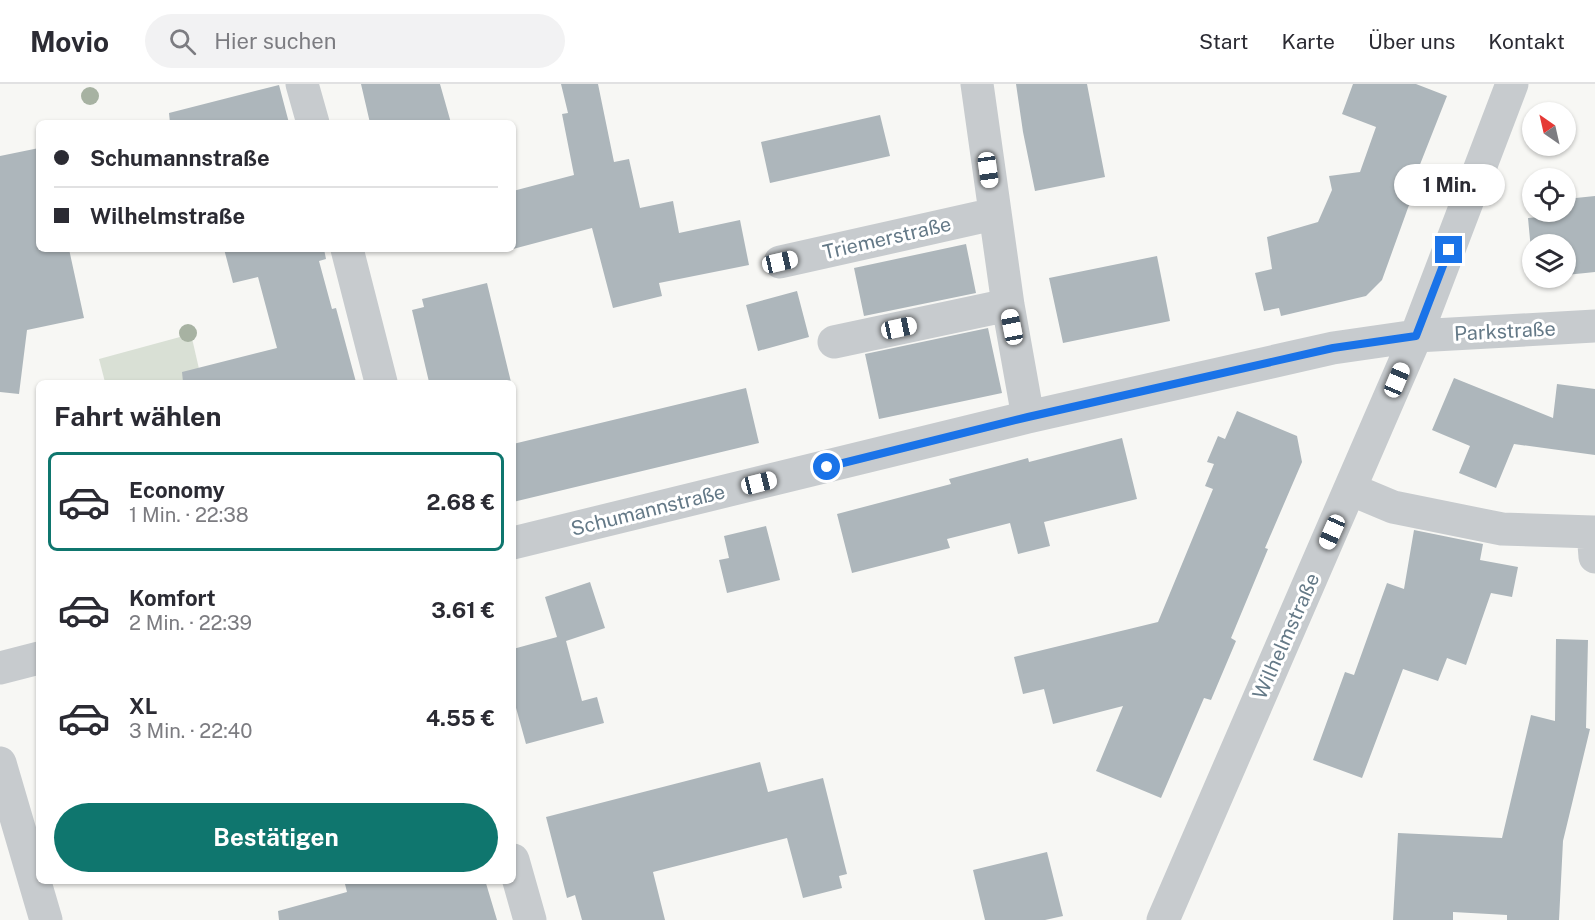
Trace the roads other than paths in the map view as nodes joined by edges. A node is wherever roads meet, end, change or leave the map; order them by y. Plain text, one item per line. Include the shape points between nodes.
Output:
1 (303, 84) edge
2 (977, 84) edge
3 (1512, 84) edge
4 (312, 120) edge
5 (994, 214) junction
6 (348, 252) edge
7 (780, 262) dead end
8 (1008, 305) junction
9 (1595, 326) edge
10 (1416, 336) junction
11 (834, 342) dead end
12 (380, 380) edge
13 (1028, 417) junction
14 (1350, 489) junction
15 (516, 542) edge
16 (1595, 557) edge
17 (36, 659) edge
18 (0, 668) edge
19 (0, 763) edge
20 (516, 871) edge
21 (45, 920) edge
22 (530, 920) edge
23 (1163, 920) edge

1 - 4 street
2 - 5 street
3 - 10 street, Wilhelmstraße
5 - 7 street, Triemerstraße
5 - 8 street
6 - 12 street
8 - 11 street
8 - 13 street
9 - 10 street, Parkstraße
10 - 13 street, Schumannstraße via 1333,348
10 - 14 street, Wilhelmstraße
13 - 15 street, Schumannstraße
14 - 16 street via 1394,507 1502,529 1593,532
14 - 23 street, Wilhelmstraße
17 - 18 street
19 - 21 street
20 - 22 street

